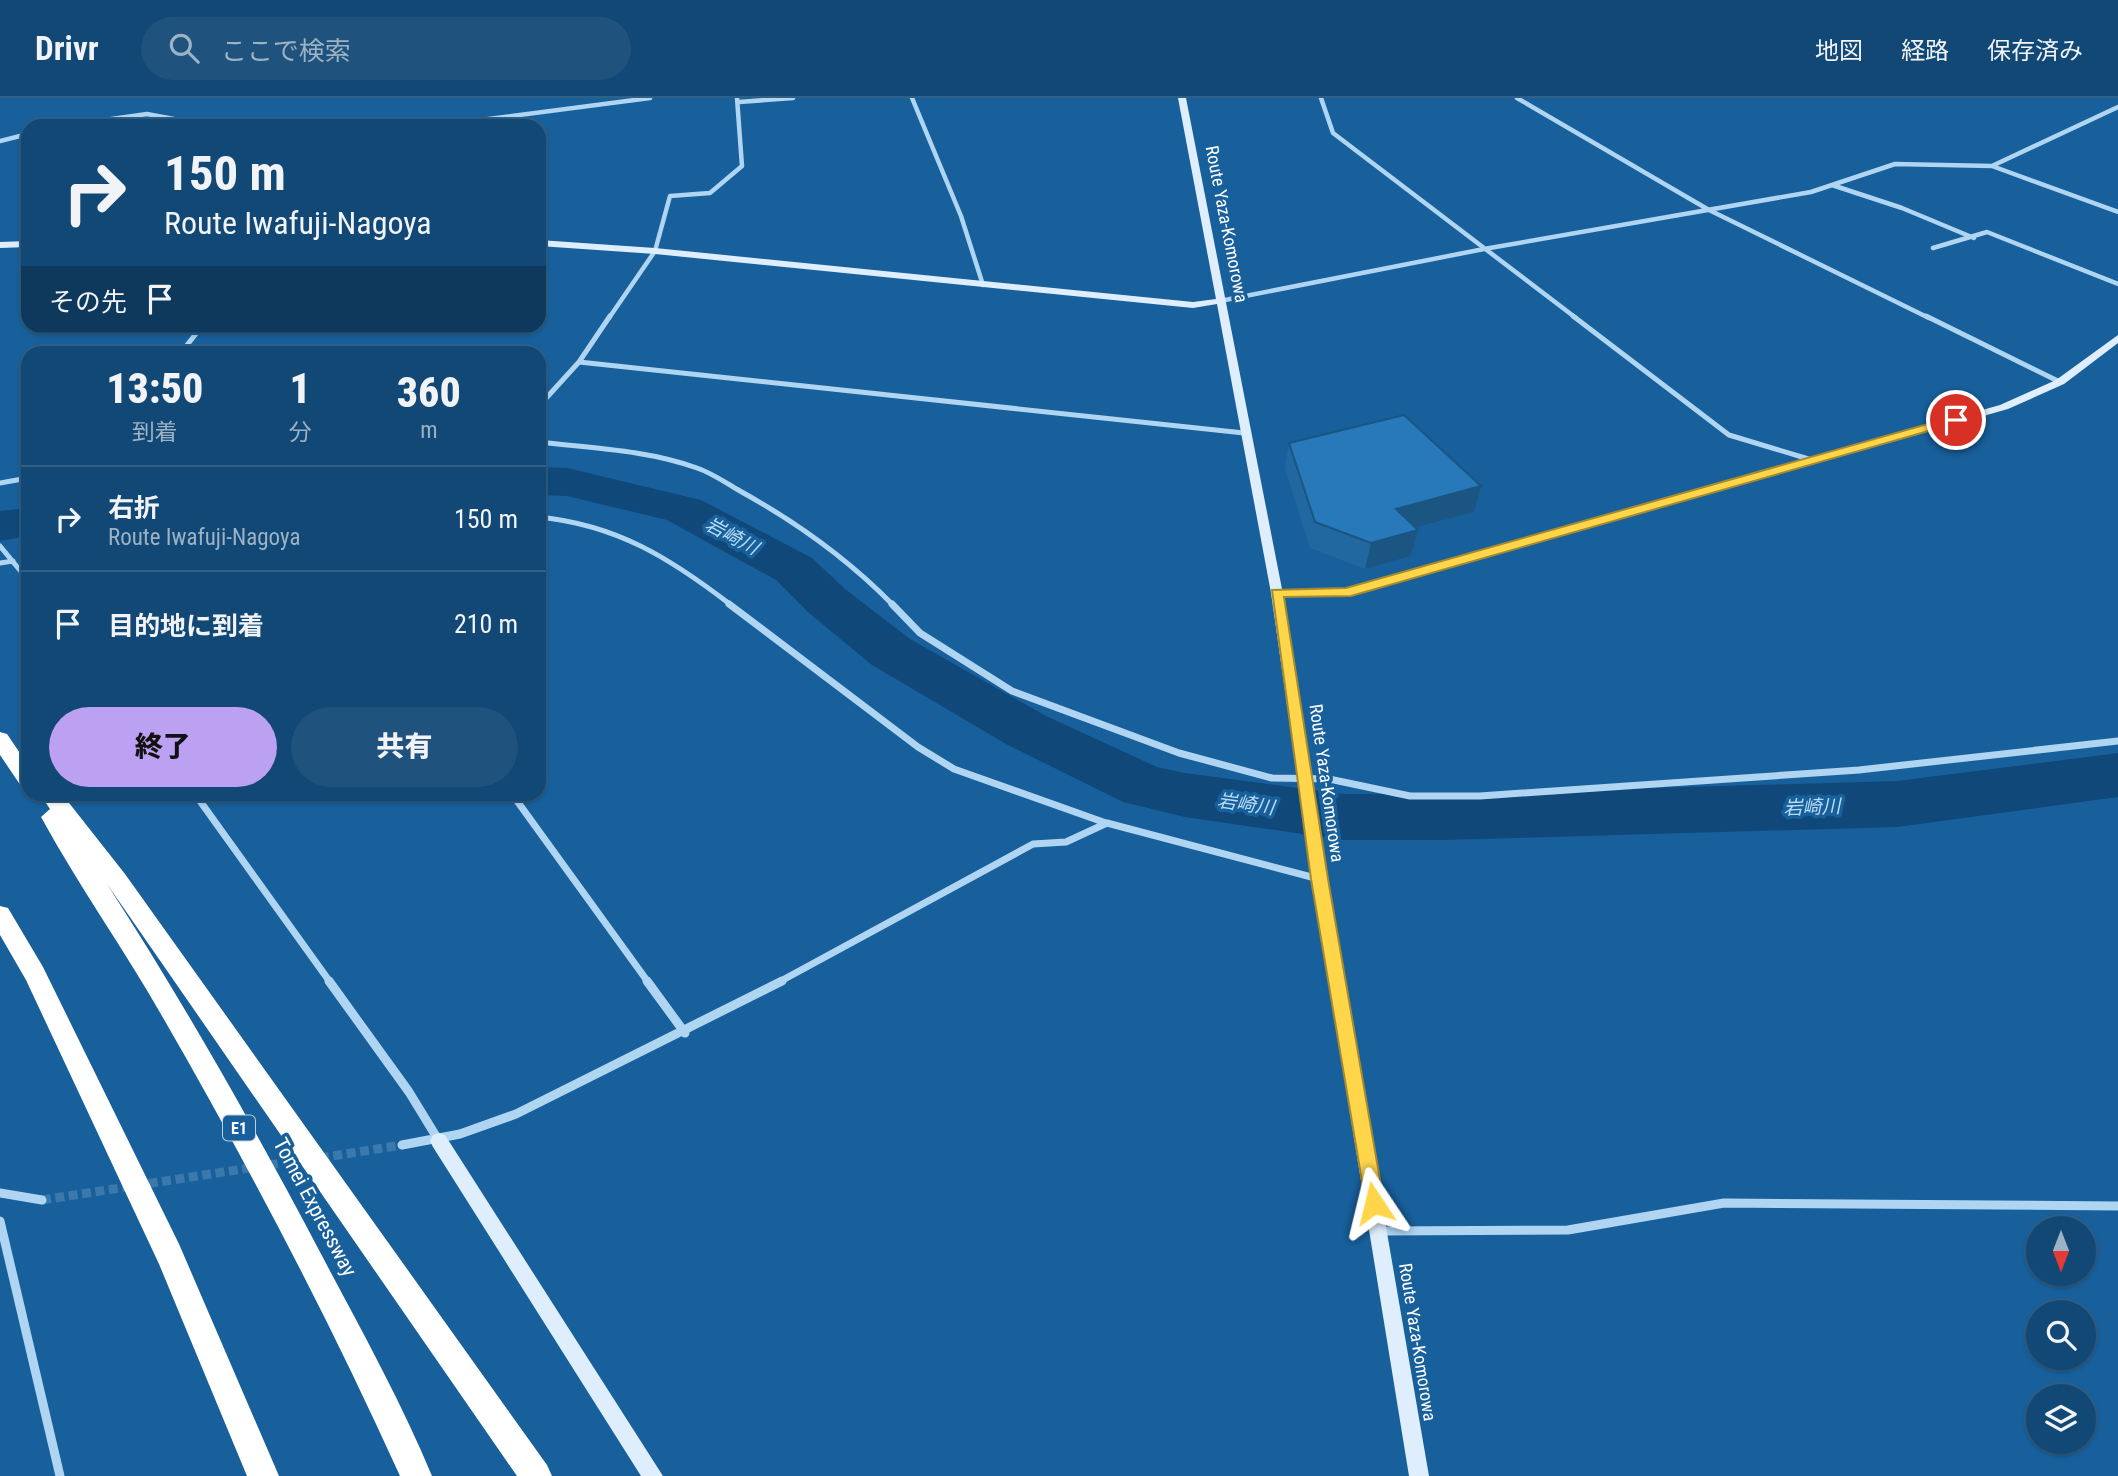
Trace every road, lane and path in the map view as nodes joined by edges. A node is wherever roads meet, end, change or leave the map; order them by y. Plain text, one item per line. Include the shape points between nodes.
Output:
1 (650, 98) edge
2 (793, 98) edge
3 (912, 98) edge
4 (1182, 98) edge
5 (1321, 98) edge
6 (1517, 98) edge
7 (738, 100) edge
8 (2118, 107) edge
9 (112, 119) edge
10 (174, 119) edge
11 (488, 119) edge
12 (21, 136) edge
13 (0, 141) edge
14 (1992, 166) junction
15 (1832, 185) junction
16 (1709, 210) junction
17 (2118, 212) edge
18 (1975, 238) junction
19 (546, 243) edge
20 (21, 244) edge
21 (0, 245) edge
22 (1933, 248) dead end
23 (1484, 249) junction
24 (655, 251) junction
25 (2118, 284) edge
26 (982, 285) junction
27 (1220, 301) junction
28 (2117, 341) edge
29 (579, 362) junction
30 (2060, 382) junction
31 (546, 398) edge
32 (1244, 433) junction
33 (546, 443) edge
34 (1812, 460) junction
35 (21, 479) edge
36 (0, 482) edge
37 (546, 516) edge
38 (0, 546) edge
39 (13, 561) junction
40 (0, 563) edge
41 (19, 569) joint
42 (21, 571) edge
43 (1277, 593) junction
44 (0, 730) edge
45 (0, 740) edge
46 (2118, 741) edge
47 (21, 757) edge
48 (21, 771) edge
49 (1306, 783) junction
50 (42, 801) edge
51 (55, 801) edge
52 (200, 801) edge
53 (517, 801) edge
54 (1107, 823) junction
55 (1319, 879) junction
56 (0, 915) edge
57 (685, 1032) junction
58 (439, 1141) junction
59 (402, 1145) tunnel mouth
60 (0, 1193) edge
61 (42, 1200) tunnel mouth
62 (2118, 1206) edge
63 (0, 1221) edge
64 (1379, 1231) junction
65 (262, 1474) edge
66 (60, 1476) edge
67 (416, 1476) edge
68 (536, 1476) edge
69 (653, 1476) edge
70 (1419, 1476) edge

1 - 11 street
2 - 7 street
3 - 26 street via 961,216
4 - 27 main road, Route Yaza-Komorowa
5 - 23 street via 1333,132
6 - 16 street
7 - 24 street via 742,166 710,193 670,195
8 - 14 street
9 - 10 street via 147,114
12 - 13 street
14 - 15 street via 1895,164
14 - 17 street
15 - 16 street
15 - 18 street
16 - 23 street
16 - 30 street
18 - 22 street
18 - 25 street via 1987,232
19 - 24 main road
20 - 21 main road
23 - 27 street
23 - 34 street via 1729,435
24 - 26 main road
24 - 29 street
26 - 27 main road via 1193,305
27 - 32 main road, Route Yaza-Komorowa
28 - 30 main road
29 - 31 street
29 - 32 street
30 - 34 main road via 2004,407
32 - 43 main road, Route Yaza-Komorowa
33 - 49 street via 614,450 698,468 828,545 920,633 1012,691 1220,766
34 - 43 main road via 1346,593
35 - 36 street
37 - 54 street via 609,530 642,544 954,769
38 - 39 street
39 - 40 street
39 - 41 street
41 - 42 street
43 - 49 main road, Route Yaza-Komorowa
44 - 47 highway
45 - 48 highway
46 - 49 street via 1859,770 1480,796 1410,796 1329,779
49 - 55 main road, Route Yaza-Komorowa
50 - 67 highway, Tomei Expressway / E1 via 98,886 220,1092 373,1381
51 - 68 highway via 125,891
52 - 58 street via 409,1092
53 - 57 street
54 - 55 street
54 - 57 street via 1066,842 1033,844
55 - 64 main road, Route Yaza-Komorowa
56 - 65 highway via 35,974 169,1254
57 - 58 street via 530,1108
58 - 59 street
58 - 69 main road
60 - 61 street
62 - 64 street via 1724,1203 1568,1230
63 - 66 street
64 - 70 main road, Route Yaza-Komorowa

